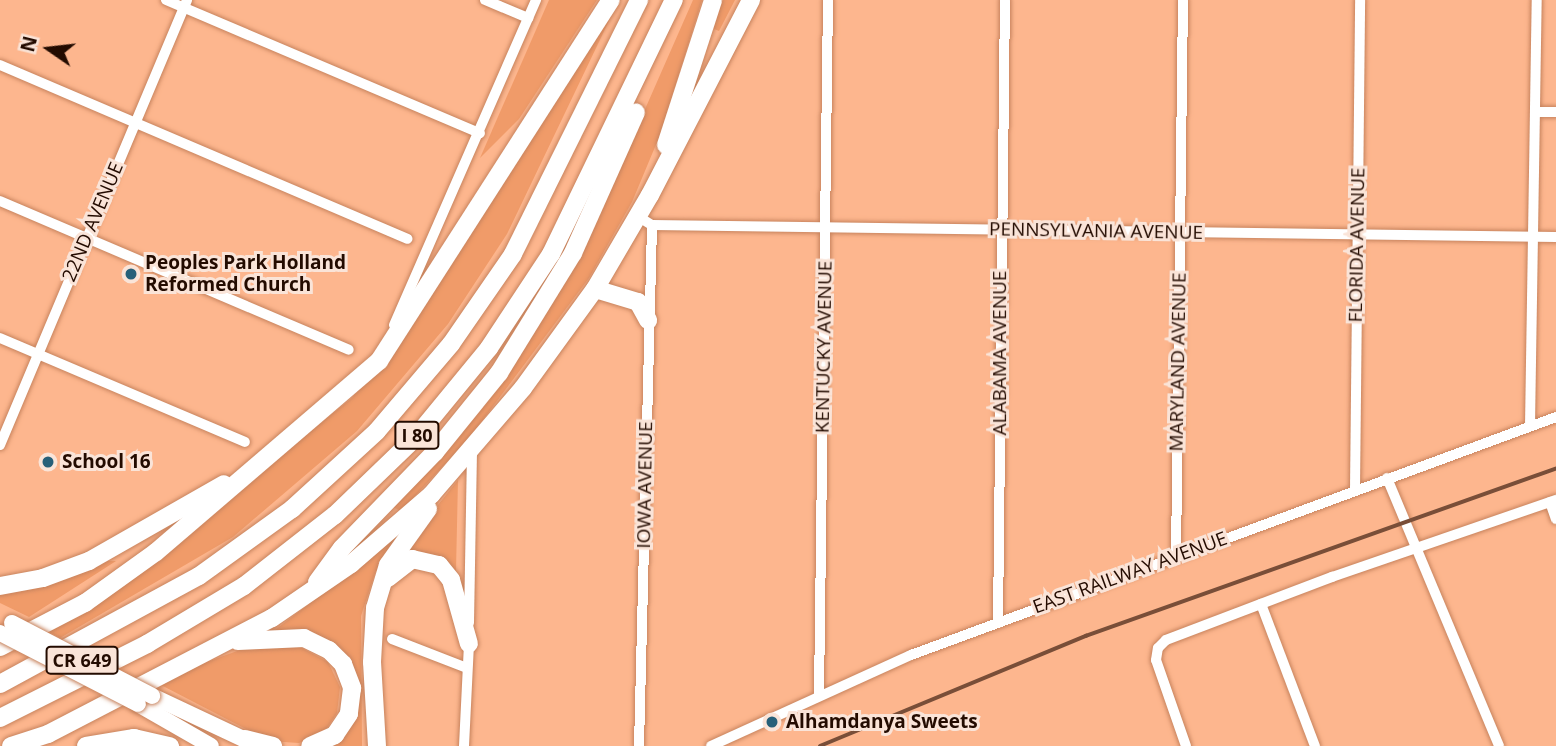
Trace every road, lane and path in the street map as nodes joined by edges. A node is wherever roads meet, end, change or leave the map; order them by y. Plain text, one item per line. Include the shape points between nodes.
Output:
1 (166, 0) edge
2 (485, 0) edge
3 (536, 0) edge
4 (611, 0) edge
5 (639, 0) edge
6 (674, 0) edge
7 (686, 0) edge
8 (713, 0) edge
9 (751, 0) edge
10 (828, 0) edge
11 (1005, 0) edge
12 (1183, 0) edge
13 (1360, 0) edge
14 (1537, 0) edge
15 (186, 4) edge
16 (528, 18) junction
17 (0, 65) edge
18 (1535, 112) junction
19 (1556, 112) edge
20 (136, 122) junction
21 (480, 133) junction
22 (650, 195) junction
23 (0, 201) edge
24 (645, 221) junction
25 (825, 227) junction
26 (1001, 230) junction
27 (1179, 232) junction
28 (1357, 235) junction
29 (1534, 237) junction
30 (1556, 237) edge
31 (87, 238) junction
32 (407, 239) dead end
33 (595, 289) junction
34 (648, 320) junction
35 (0, 338) edge
36 (349, 350) dead end
37 (37, 354) junction
38 (379, 361) junction
39 (1556, 417) edge
40 (1530, 426) junction
41 (245, 442) dead end
42 (0, 445) edge
43 (472, 452) junction
44 (270, 458) junction
45 (453, 471) junction
46 (1387, 478) junction
47 (1354, 490) junction
48 (1553, 501) edge
49 (1556, 519) edge
50 (1416, 548) junction
51 (1176, 556) junction
52 (0, 586) edge
53 (379, 593) junction
54 (309, 594) junction
55 (1261, 604) junction
56 (998, 623) junction
57 (4, 624) edge
58 (392, 639) dead end
59 (231, 642) junction
60 (469, 644) junction
61 (0, 647) edge
62 (467, 668) junction
63 (0, 684) edge
64 (820, 695) junction
65 (145, 700) junction
66 (0, 718) edge
67 (48, 734) junction
68 (245, 744) edge
69 (11, 746) edge
70 (30, 746) edge
71 (86, 746) edge
72 (170, 746) edge
73 (211, 746) edge
74 (273, 746) edge
75 (310, 746) edge
76 (377, 746) edge
77 (464, 746) edge
78 (639, 746) edge
79 (711, 746) edge
80 (1186, 746) edge
81 (1315, 746) edge
82 (1499, 746) edge

1 - 15 street
2 - 16 street
3 - 16 street
4 - 38 highway
5 - 63 highway, I 80 via 513,254 451,344 377,431 292,509 199,576
6 - 66 highway, I 80 via 551,254 489,348 416,437 335,515 244,586 147,644
7 - 54 highway via 573,253 536,318 479,399 342,548
8 - 22 highway
9 - 22 highway
10 - 25 street, KENTUCKY AVENUE
11 - 26 street, ALABAMA AVENUE
12 - 27 street, MARYLAND AVENUE
13 - 28 street, FLORIDA AVENUE
14 - 18 street
15 - 20 street, 22ND AVENUE
15 - 21 street
16 - 21 street
17 - 20 street
18 - 19 street
18 - 29 street
20 - 31 street, 22ND AVENUE
20 - 32 street
21 - 38 street
22 - 24 highway
23 - 31 street
24 - 25 street, PENNSYLVANIA AVENUE
24 - 33 highway
24 - 34 street, IOWA AVENUE
25 - 26 street, PENNSYLVANIA AVENUE
25 - 64 street, KENTUCKY AVENUE
26 - 27 street, PENNSYLVANIA AVENUE
26 - 56 street, ALABAMA AVENUE
27 - 28 street, PENNSYLVANIA AVENUE
27 - 51 street, MARYLAND AVENUE
28 - 29 street, PENNSYLVANIA AVENUE
28 - 47 street, FLORIDA AVENUE
29 - 30 street, PENNSYLVANIA AVENUE
29 - 40 street
31 - 36 street
31 - 37 street, 22ND AVENUE
33 - 34 highway via 638,302
33 - 43 highway
34 - 78 street, IOWA AVENUE
35 - 37 street
37 - 41 street
37 - 42 street, 22ND AVENUE
38 - 44 highway
39 - 40 street, EAST RAILWAY AVENUE
40 - 46 street, EAST RAILWAY AVENUE
43 - 45 highway
43 - 60 street
44 - 52 highway via 89,561 43,578
44 - 61 highway via 156,552 85,603
45 - 53 highway via 394,554
45 - 54 highway via 383,538
46 - 47 street, EAST RAILWAY AVENUE
46 - 50 street
47 - 51 street, EAST RAILWAY AVENUE
48 - 49 street
48 - 50 street
50 - 55 street
50 - 82 street
51 - 56 street, EAST RAILWAY AVENUE
53 - 60 highway via 402,563 416,558 439,565 455,590
53 - 76 highway via 372,639
54 - 59 highway
55 - 80 street via 1161,644 1156,660
55 - 81 street
56 - 64 street, EAST RAILWAY AVENUE
57 - 65 main road, CR 649, bridge
58 - 62 street
59 - 67 highway
59 - 75 highway via 304,638 329,650 343,664 352,688 349,714 335,735
60 - 62 street
62 - 77 street
64 - 79 street, EAST RAILWAY AVENUE
65 - 68 main road
65 - 73 main road, CR 649
67 - 69 highway
67 - 70 highway
68 - 74 highway
71 - 72 highway via 134,738

